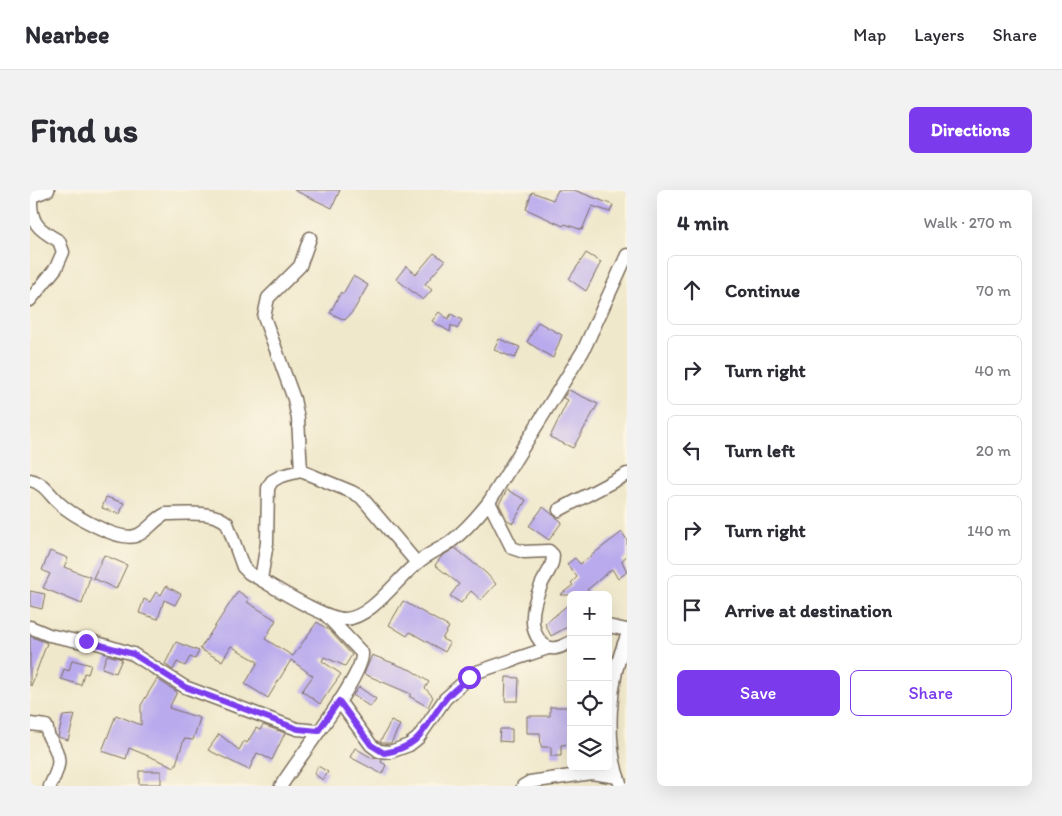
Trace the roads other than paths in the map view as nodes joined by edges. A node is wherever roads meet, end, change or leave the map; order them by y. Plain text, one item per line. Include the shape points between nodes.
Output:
1 (48, 190) edge
2 (30, 197) edge
3 (310, 238) dead end
4 (627, 255) edge
5 (30, 300) edge
6 (301, 471) junction
7 (627, 474) edge
8 (30, 480) edge
9 (489, 502) junction
10 (559, 510) dead end
11 (417, 563) junction
12 (261, 579) junction
13 (326, 615) junction
14 (30, 627) edge
15 (612, 627) edge
16 (627, 630) edge
17 (627, 636) edge
18 (567, 644) edge
19 (548, 648) junction
20 (339, 701) junction
21 (30, 724) edge
22 (318, 731) junction
23 (619, 781) edge
24 (50, 786) edge
25 (281, 786) edge
26 (523, 786) edge

1 - 2 street
2 - 5 street via 35,224 59,241 63,252 56,268
3 - 6 street via 300,266 268,298 264,317 296,409
4 - 9 street via 582,351
6 - 11 street via 361,497
6 - 12 street via 281,476 268,488 267,543
7 - 10 street
8 - 12 street via 40,482 70,512 122,536 137,536 166,514 222,518 227,523 243,567
9 - 11 street via 450,542
9 - 19 street via 512,548 524,552 549,550 554,555 553,564 542,583 532,626 539,640
11 - 13 street via 356,617 343,619
12 - 13 street
13 - 20 street via 362,653 363,660
14 - 22 street via 49,635 94,642 133,654 185,687 298,729
15 - 16 street
17 - 23 street via 616,670 610,732
18 - 19 street
19 - 20 street via 474,674 445,699 418,738 390,752 379,751 371,745
20 - 22 street
21 - 24 street via 46,726 48,736 56,746 60,761
22 - 25 street
23 - 26 street via 584,773

